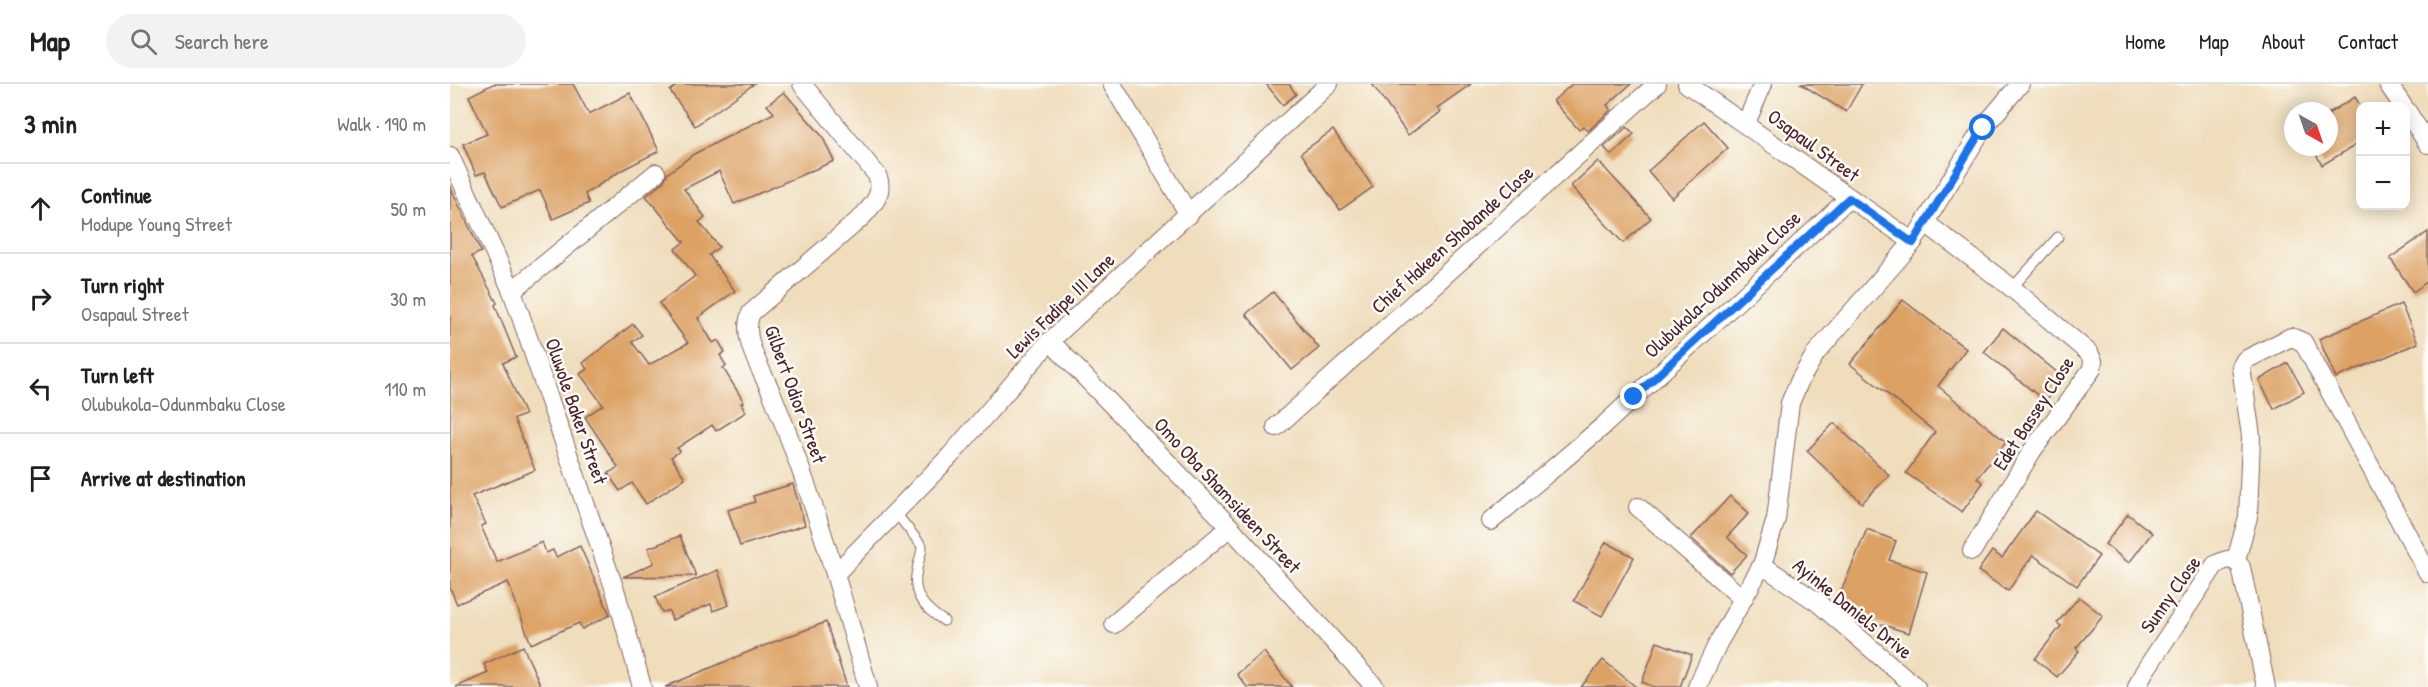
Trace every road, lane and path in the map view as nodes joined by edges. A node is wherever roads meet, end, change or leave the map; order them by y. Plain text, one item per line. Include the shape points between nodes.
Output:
1 (802, 84) edge
2 (1112, 84) edge
3 (1329, 84) edge
4 (1657, 84) edge
5 (1687, 84) edge
6 (1763, 84) edge
7 (2020, 84) edge
8 (2388, 84) edge
9 (2400, 102) edge
10 (2410, 117) edge
11 (1746, 123) junction
12 (2428, 144) edge
13 (450, 156) edge
14 (656, 173) dead end
15 (1849, 198) junction
16 (1189, 214) junction
17 (1927, 224) junction
18 (2058, 237) dead end
19 (1913, 243) junction
20 (2012, 288) junction
21 (512, 291) junction
22 (1050, 341) junction
23 (1276, 427) dead end
24 (1638, 507) dead end
25 (895, 512) junction
26 (1491, 521) dead end
27 (1230, 527) junction
28 (1972, 551) dead end
29 (2236, 560) junction
30 (1762, 565) junction
31 (836, 573) junction
32 (2428, 573) edge
33 (1743, 599) junction
34 (944, 621) dead end
35 (1114, 624) dead end
36 (1370, 685) edge
37 (642, 687) edge
38 (868, 687) edge
39 (1697, 687) edge
40 (1916, 687) edge
41 (2137, 687) edge
42 (2266, 687) edge

1 - 31 street, Gilbert Odior Street via 876,175 880,190 861,218 751,313 747,330
2 - 16 street
3 - 16 street, Lewis Fadipe III Lane
4 - 23 street, Chief Hakeen Shobande Close
5 - 11 street, Osapaul Street
6 - 11 street
7 - 17 street via 1983,128
8 - 9 street
10 - 12 street
11 - 15 street, Osapaul Street
13 - 21 street, Oluwole Baker Street
14 - 21 street
15 - 19 street, Osapaul Street
15 - 26 street, Olubukola-Odunmbaku Close via 1602,427
16 - 22 street, Lewis Fadipe III Lane
17 - 19 street
17 - 20 street, Edet Bassey Close
18 - 20 lane
19 - 30 street via 1816,353 1800,380 1790,403 1776,519
20 - 28 street, Edet Bassey Close via 2089,353 2093,365 2032,451
21 - 37 street, Oluwole Baker Street via 616,592
22 - 25 street, Lewis Fadipe III Lane via 950,456
22 - 27 street, Omo Oba Shamsideen Street
24 - 33 street
25 - 31 street, Lewis Fadipe III Lane
25 - 34 lane via 922,546 914,580 921,603
27 - 35 street
27 - 36 street, Omo Oba Shamsideen Street
29 - 32 street via 2248,517 2251,436 2241,367 2246,360 2291,337 2303,342
29 - 41 street, Sunny Close via 2228,558 2215,565
29 - 42 street via 2241,567
30 - 33 street
30 - 40 street, Ayinke Daniels Drive via 1817,602
31 - 38 street, Gilbert Odior Street
33 - 39 street

